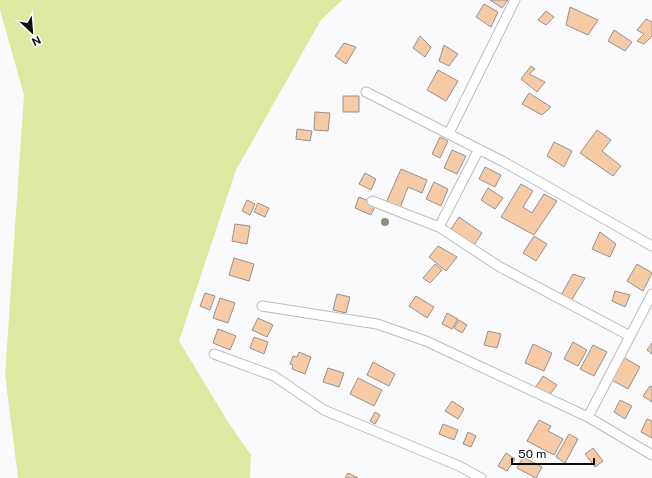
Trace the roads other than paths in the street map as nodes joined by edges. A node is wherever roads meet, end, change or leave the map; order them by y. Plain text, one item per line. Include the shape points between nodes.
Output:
1 (515, 0) edge
2 (366, 92) dead end
3 (449, 133) junction
4 (479, 149) junction
5 (372, 201) dead end
6 (439, 227) junction
7 (652, 246) edge
8 (652, 294) edge
9 (262, 306) dead end
10 (630, 336) junction
11 (214, 354) dead end
12 (588, 417) junction
13 (652, 455) edge
14 (481, 478) edge

1 - 3 street
2 - 3 street
3 - 4 street
4 - 6 street
4 - 7 street
5 - 6 street
6 - 10 street via 500,267
8 - 10 street
9 - 12 street via 377,324 426,341
10 - 12 street
11 - 14 street via 274,376 324,410 459,466
12 - 13 street

